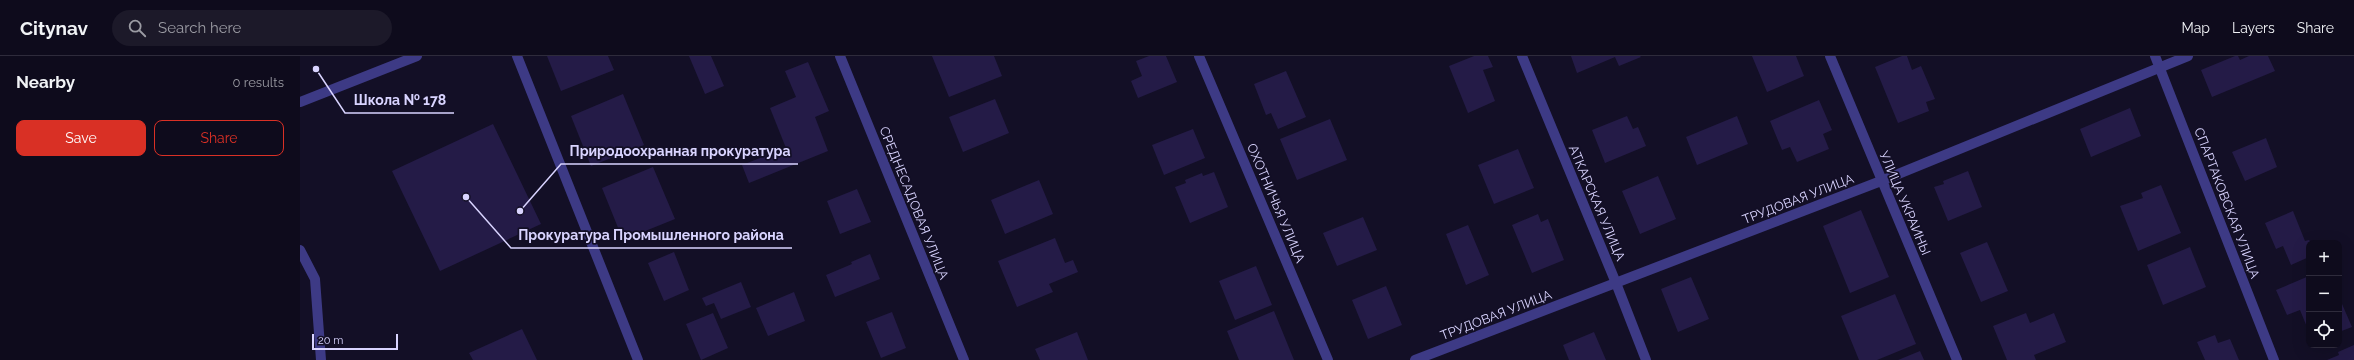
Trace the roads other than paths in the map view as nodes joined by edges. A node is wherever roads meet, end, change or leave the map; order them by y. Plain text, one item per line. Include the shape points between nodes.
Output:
1 (417, 56) edge
2 (517, 56) edge
3 (840, 56) edge
4 (1200, 56) edge
5 (1522, 56) edge
6 (1830, 56) edge
7 (2155, 56) edge
8 (2188, 56) edge
9 (2161, 68) junction
10 (300, 102) edge
11 (1881, 181) junction
12 (300, 250) edge
13 (1616, 283) junction
14 (321, 360) edge
15 (638, 360) edge
16 (964, 360) edge
17 (1328, 360) edge
18 (1414, 360) edge
19 (1646, 360) edge
20 (1958, 360) edge
21 (2274, 360) edge

1 - 10 street
2 - 15 street
3 - 16 street, СРЕДНЕСАДОВАЯ УЛИЦА
4 - 17 street, ОХОТНИЧЬЯ УЛИЦА
5 - 13 street, АТКАРСКАЯ УЛИЦА
6 - 11 street, УЛИЦА УКРАИНЫ
7 - 9 street, СПАРТАКОВСКАЯ УЛИЦА
8 - 9 street, ТРУДОВАЯ УЛИЦА
9 - 11 street, ТРУДОВАЯ УЛИЦА
9 - 21 street, СПАРТАКОВСКАЯ УЛИЦА
11 - 13 street, ТРУДОВАЯ УЛИЦА
11 - 20 street, УЛИЦА УКРАИНЫ
12 - 14 street via 315,278
13 - 18 street, ТРУДОВАЯ УЛИЦА
13 - 19 street, АТКАРСКАЯ УЛИЦА

